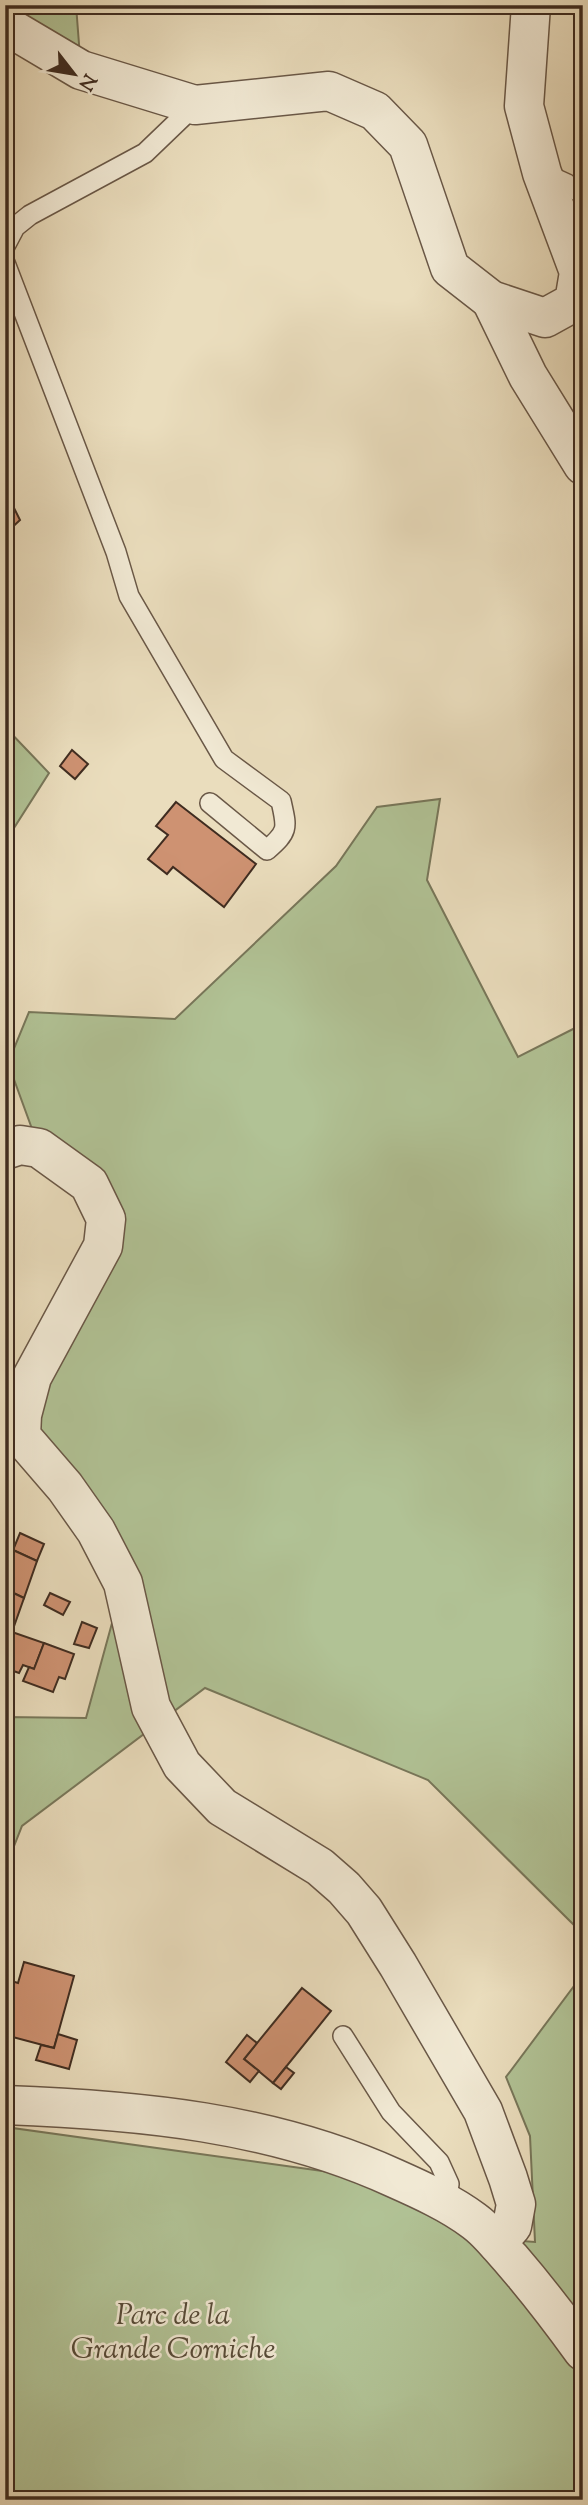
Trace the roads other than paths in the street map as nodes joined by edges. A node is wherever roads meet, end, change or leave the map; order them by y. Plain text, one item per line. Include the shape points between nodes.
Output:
1 (531, 5) edge
2 (5, 25) edge
3 (195, 105) junction
4 (542, 173) junction
5 (583, 195) edge
6 (5, 246) edge
7 (5, 263) edge
8 (491, 300) junction
9 (583, 465) edge
10 (210, 803) dead end
11 (5, 1150) edge
12 (343, 2036) dead end
13 (5, 2105) edge
14 (446, 2203) junction
15 (497, 2243) junction
16 (583, 2351) edge

1 - 4 street via 524,106
2 - 3 street via 81,70
3 - 6 lane via 145,153 30,215 15,227
3 - 8 street via 329,90 375,111 408,145 450,268
4 - 5 lane
4 - 8 street via 579,272 574,302 545,318
7 - 10 lane via 129,596 224,759 281,800 286,824 283,836 267,850
8 - 9 street via 528,376
11 - 15 street via 20,1144 39,1148 89,1184 106,1219 103,1246 32,1377 21,1436 96,1531 123,1583 151,1707 182,1766 222,1807 320,1867 344,1888 398,1965 483,2111 509,2178 516,2204 512,2226
12 - 14 lane via 391,2112 439,2162 449,2184
13 - 14 street via 102,2108 276,2136 356,2161
14 - 15 street
15 - 16 street

